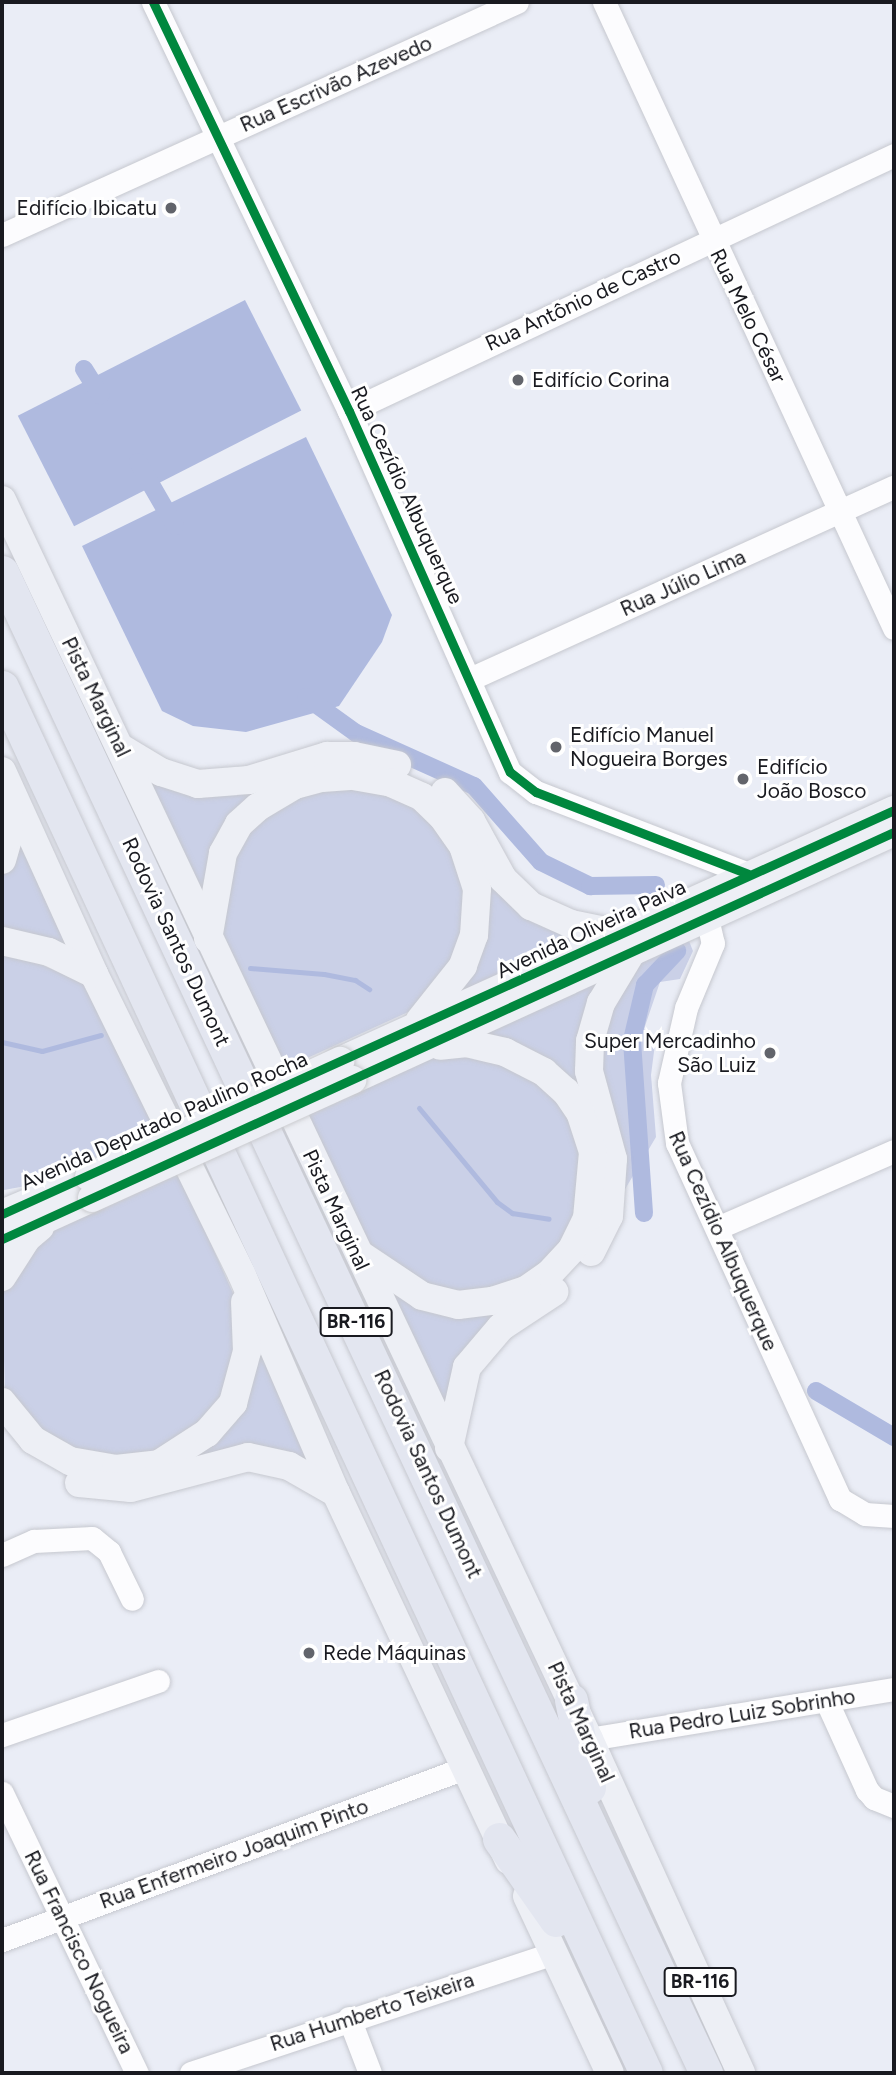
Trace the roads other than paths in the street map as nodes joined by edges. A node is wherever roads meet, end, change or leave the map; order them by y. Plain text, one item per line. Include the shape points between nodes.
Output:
1 (153, 2) edge
2 (517, 2) edge
3 (604, 2) edge
4 (216, 139) junction
5 (894, 155) edge
6 (2, 235) edge
7 (711, 239) junction
8 (349, 411) junction
9 (894, 487) edge
10 (2, 500) edge
11 (842, 512) junction
12 (2, 572) edge
13 (894, 628) edge
14 (472, 678) junction
15 (2, 687) edge
16 (121, 748) junction
17 (4, 776) edge
18 (894, 810) edge
19 (894, 832) edge
20 (2, 860) edge
21 (748, 874) junction
22 (707, 918) junction
23 (2, 941) edge
24 (208, 941) junction
25 (625, 944) junction
26 (94, 974) junction
27 (412, 1041) junction
28 (346, 1070) joint
29 (894, 1151) edge
30 (2, 1199) edge
31 (50, 1205) junction
32 (2, 1214) edge
33 (717, 1228) junction
34 (2, 1239) edge
35 (356, 1252) junction
36 (242, 1275) junction
37 (2, 1277) edge
38 (2, 1402) edge
39 (2, 1433) edge
40 (449, 1448) junction
41 (336, 1493) junction
42 (894, 1516) edge
43 (2, 1555) edge
44 (132, 1599) dead end
45 (158, 1681) dead end
46 (894, 1689) edge
47 (571, 1700) junction
48 (827, 1702) junction
49 (2, 1735) edge
50 (589, 1739) junction
51 (466, 1768) junction
52 (2, 1793) edge
53 (894, 1806) edge
54 (594, 1828) junction
55 (499, 1839) junction
56 (64, 1917) junction
57 (2, 1940) edge
58 (554, 1953) junction
59 (603, 1985) junction
60 (349, 2018) junction
61 (137, 2073) edge
62 (191, 2073) edge
63 (370, 2073) edge
64 (610, 2073) edge
65 (646, 2073) edge
66 (706, 2073) edge
67 (741, 2073) edge

1 - 4 street, Rua Cezídio Albuquerque
2 - 4 street, Rua Escrivão Azevedo
3 - 7 street, Rua Melo César
4 - 6 street, Rua Escrivão Azevedo
4 - 8 street, Rua Cezídio Albuquerque
5 - 7 street, Rua Antônio de Castro
7 - 8 street, Rua Antônio de Castro
7 - 11 street, Rua Melo César
8 - 14 street, Rua Cezídio Albuquerque
9 - 11 street, Rua Júlio Lima
10 - 16 main road, Pista Marginal / BR-116
11 - 13 street, Rua Melo César
11 - 14 street, Rua Júlio Lima
12 - 54 highway, Rodovia Santos Dumont / BR-116
14 - 21 street, Rua Cezídio Albuquerque via 510,772 520,783
15 - 59 highway, BR-116
16 - 24 main road, Pista Marginal / BR-116
16 - 25 main road via 161,772 198,784 249,780 327,756 394,763 453,799 503,879 531,906
17 - 20 main road via 9,823
17 - 26 main road
18 - 21 main road, Avenida Oliveira Paiva
19 - 22 main road, Avenida Oliveira Paiva
21 - 25 main road, Avenida Oliveira Paiva
22 - 25 main road, Avenida Oliveira Paiva
22 - 33 street, Rua Cezídio Albuquerque via 713,943 686,1008 669,1083 677,1143
23 - 26 main road via 49,952
24 - 27 main road via 216,874 239,824 285,790 308,781 353,776 391,782 422,797 463,846 477,889 474,935 463,966
24 - 35 main road, Pista Marginal / BR-116
25 - 27 main road, Avenida Oliveira Paiva
25 - 40 main road via 590,1041 589,1072 613,1160 609,1216 571,1278 501,1327 467,1367
26 - 36 main road
27 - 28 main road, Avenida Oliveira Paiva
27 - 35 main road via 487,1047 533,1065 559,1085 581,1114 593,1152 587,1218 572,1250 549,1274 527,1290 492,1301 458,1305 422,1296
28 - 31 main road, Avenida Deputado Paulino Rocha, bridge
29 - 33 street
30 - 31 main road
31 - 32 main road, Avenida Deputado Paulino Rocha
31 - 34 main road, Avenida Deputado Paulino Rocha
31 - 37 main road
33 - 42 street, Rua Cezídio Albuquerque via 840,1499 864,1514
35 - 40 main road, Pista Marginal / BR-116
36 - 38 main road via 248,1339 238,1393 218,1423 176,1456 159,1464 116,1469 70,1461 33,1440
36 - 41 main road
39 - 41 main road via 39,1466 89,1485 131,1488 248,1457 289,1466
40 - 47 main road, Pista Marginal / BR-116
41 - 51 main road
43 - 44 street via 34,1541 80,1535 101,1543
45 - 49 street
46 - 48 street, Rua Pedro Luiz Sobrinho
47 - 50 main road, Pista Marginal / BR-116
47 - 54 highway
48 - 50 street, Rua Pedro Luiz Sobrinho
48 - 53 street via 867,1790
50 - 67 main road, Pista Marginal / BR-116
51 - 55 main road
51 - 56 street, Rua Enfermeiro Joaquim Pinto
52 - 56 street, Rua Francisco Nogueira
54 - 66 highway, Rodovia Santos Dumont / BR-116
55 - 58 main road
55 - 59 highway
56 - 57 street, Rua Enfermeiro Joaquim Pinto
56 - 61 street, Rua Francisco Nogueira
58 - 60 street, Rua Humberto Teixeira
58 - 64 main road
59 - 65 highway, BR-116
60 - 62 street, Rua Humberto Teixeira
60 - 63 street

